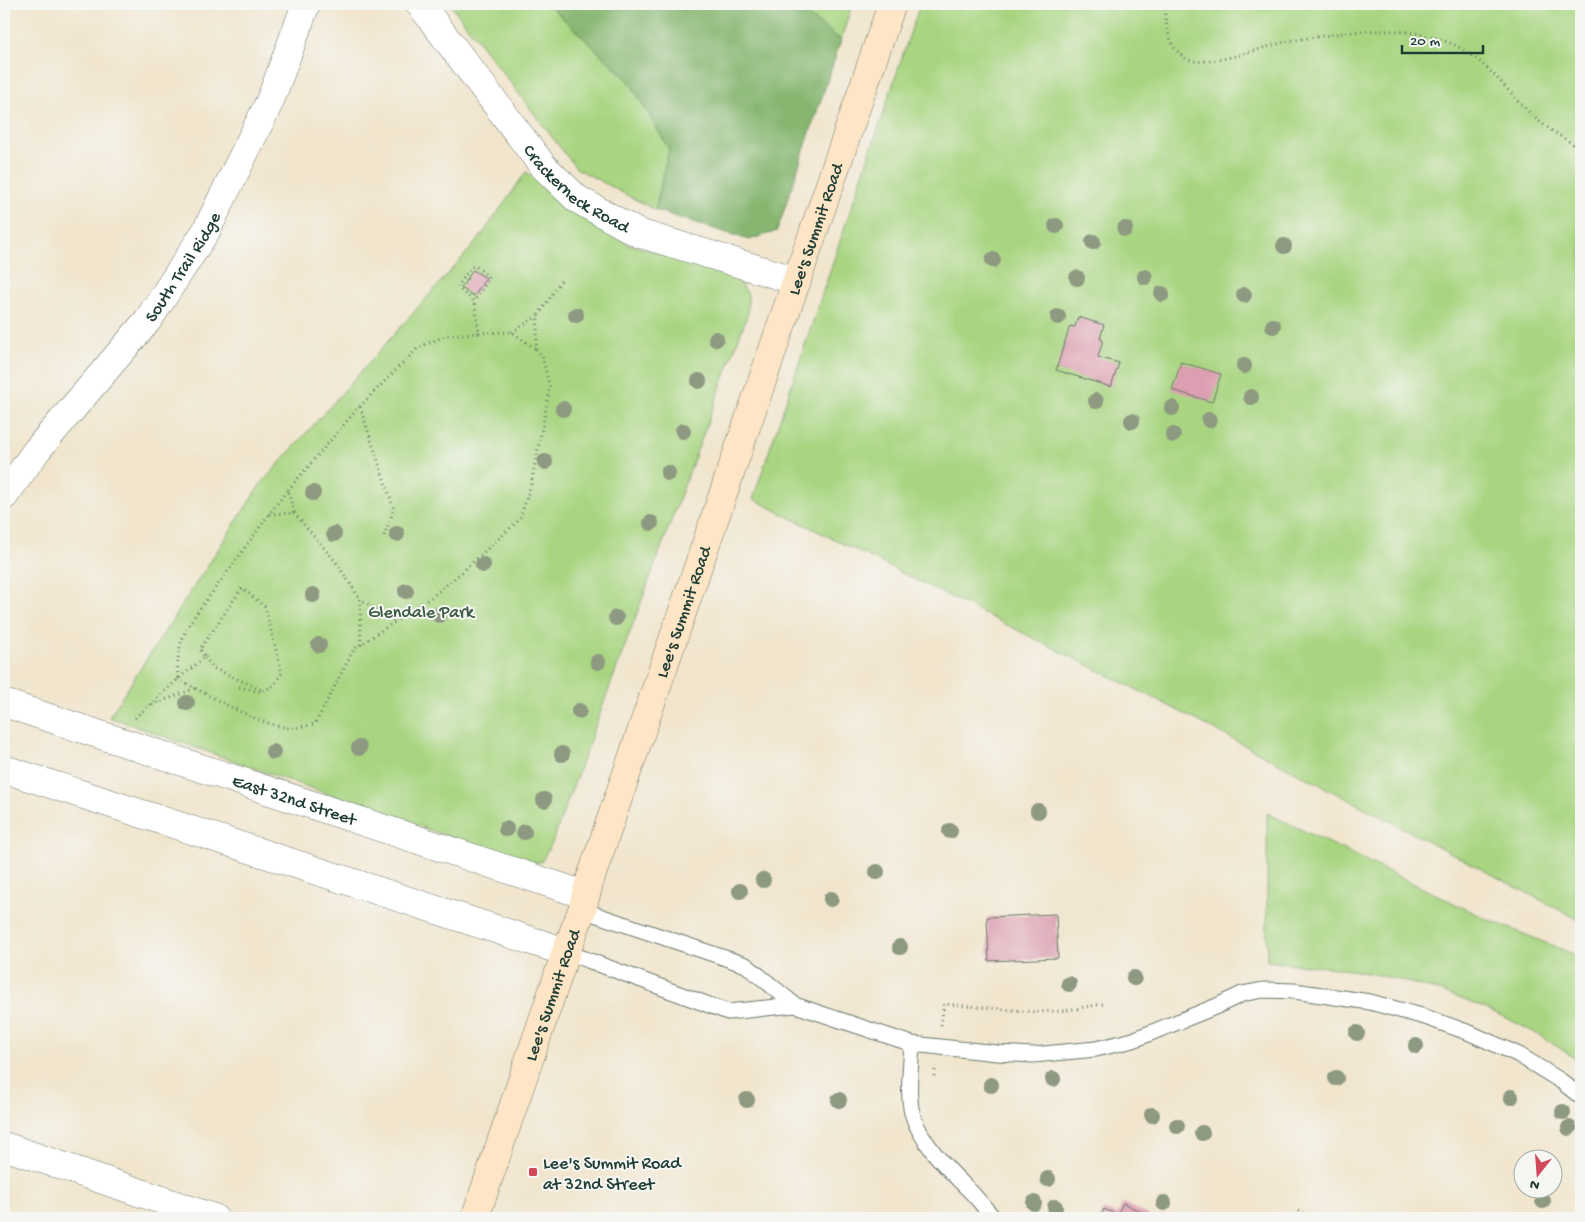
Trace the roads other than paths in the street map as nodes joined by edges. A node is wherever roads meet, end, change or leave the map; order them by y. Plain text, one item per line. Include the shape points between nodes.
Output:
1 (306, 4) edge
2 (420, 4) edge
3 (892, 4) edge
4 (797, 281) junction
5 (4, 496) edge
6 (4, 703) edge
7 (4, 768) edge
8 (584, 903) junction
9 (566, 952) junction
10 (795, 1005) junction
11 (912, 1044) junction
12 (1581, 1097) edge
13 (4, 1146) edge
14 (214, 1218) edge
15 (475, 1218) edge
16 (994, 1218) edge

1 - 5 street, South Trail Ridge via 270,101 206,231 148,320 37,450
2 - 4 street, Crackerneck Road via 543,166 577,199 638,233
3 - 4 main road, Lee's Summit Road
4 - 8 main road, Lee's Summit Road
6 - 8 street, East 32nd Street
7 - 9 street
8 - 9 main road, Lee's Summit Road
8 - 10 lane via 746,965
9 - 10 lane via 728,1012
9 - 15 main road, Lee's Summit Road
10 - 11 lane
11 - 12 lane via 1033,1055 1096,1049 1133,1040 1242,994 1263,990 1294,991 1370,1002 1470,1032 1519,1055
11 - 16 lane via 910,1092 912,1113 920,1131 953,1175
13 - 14 street

